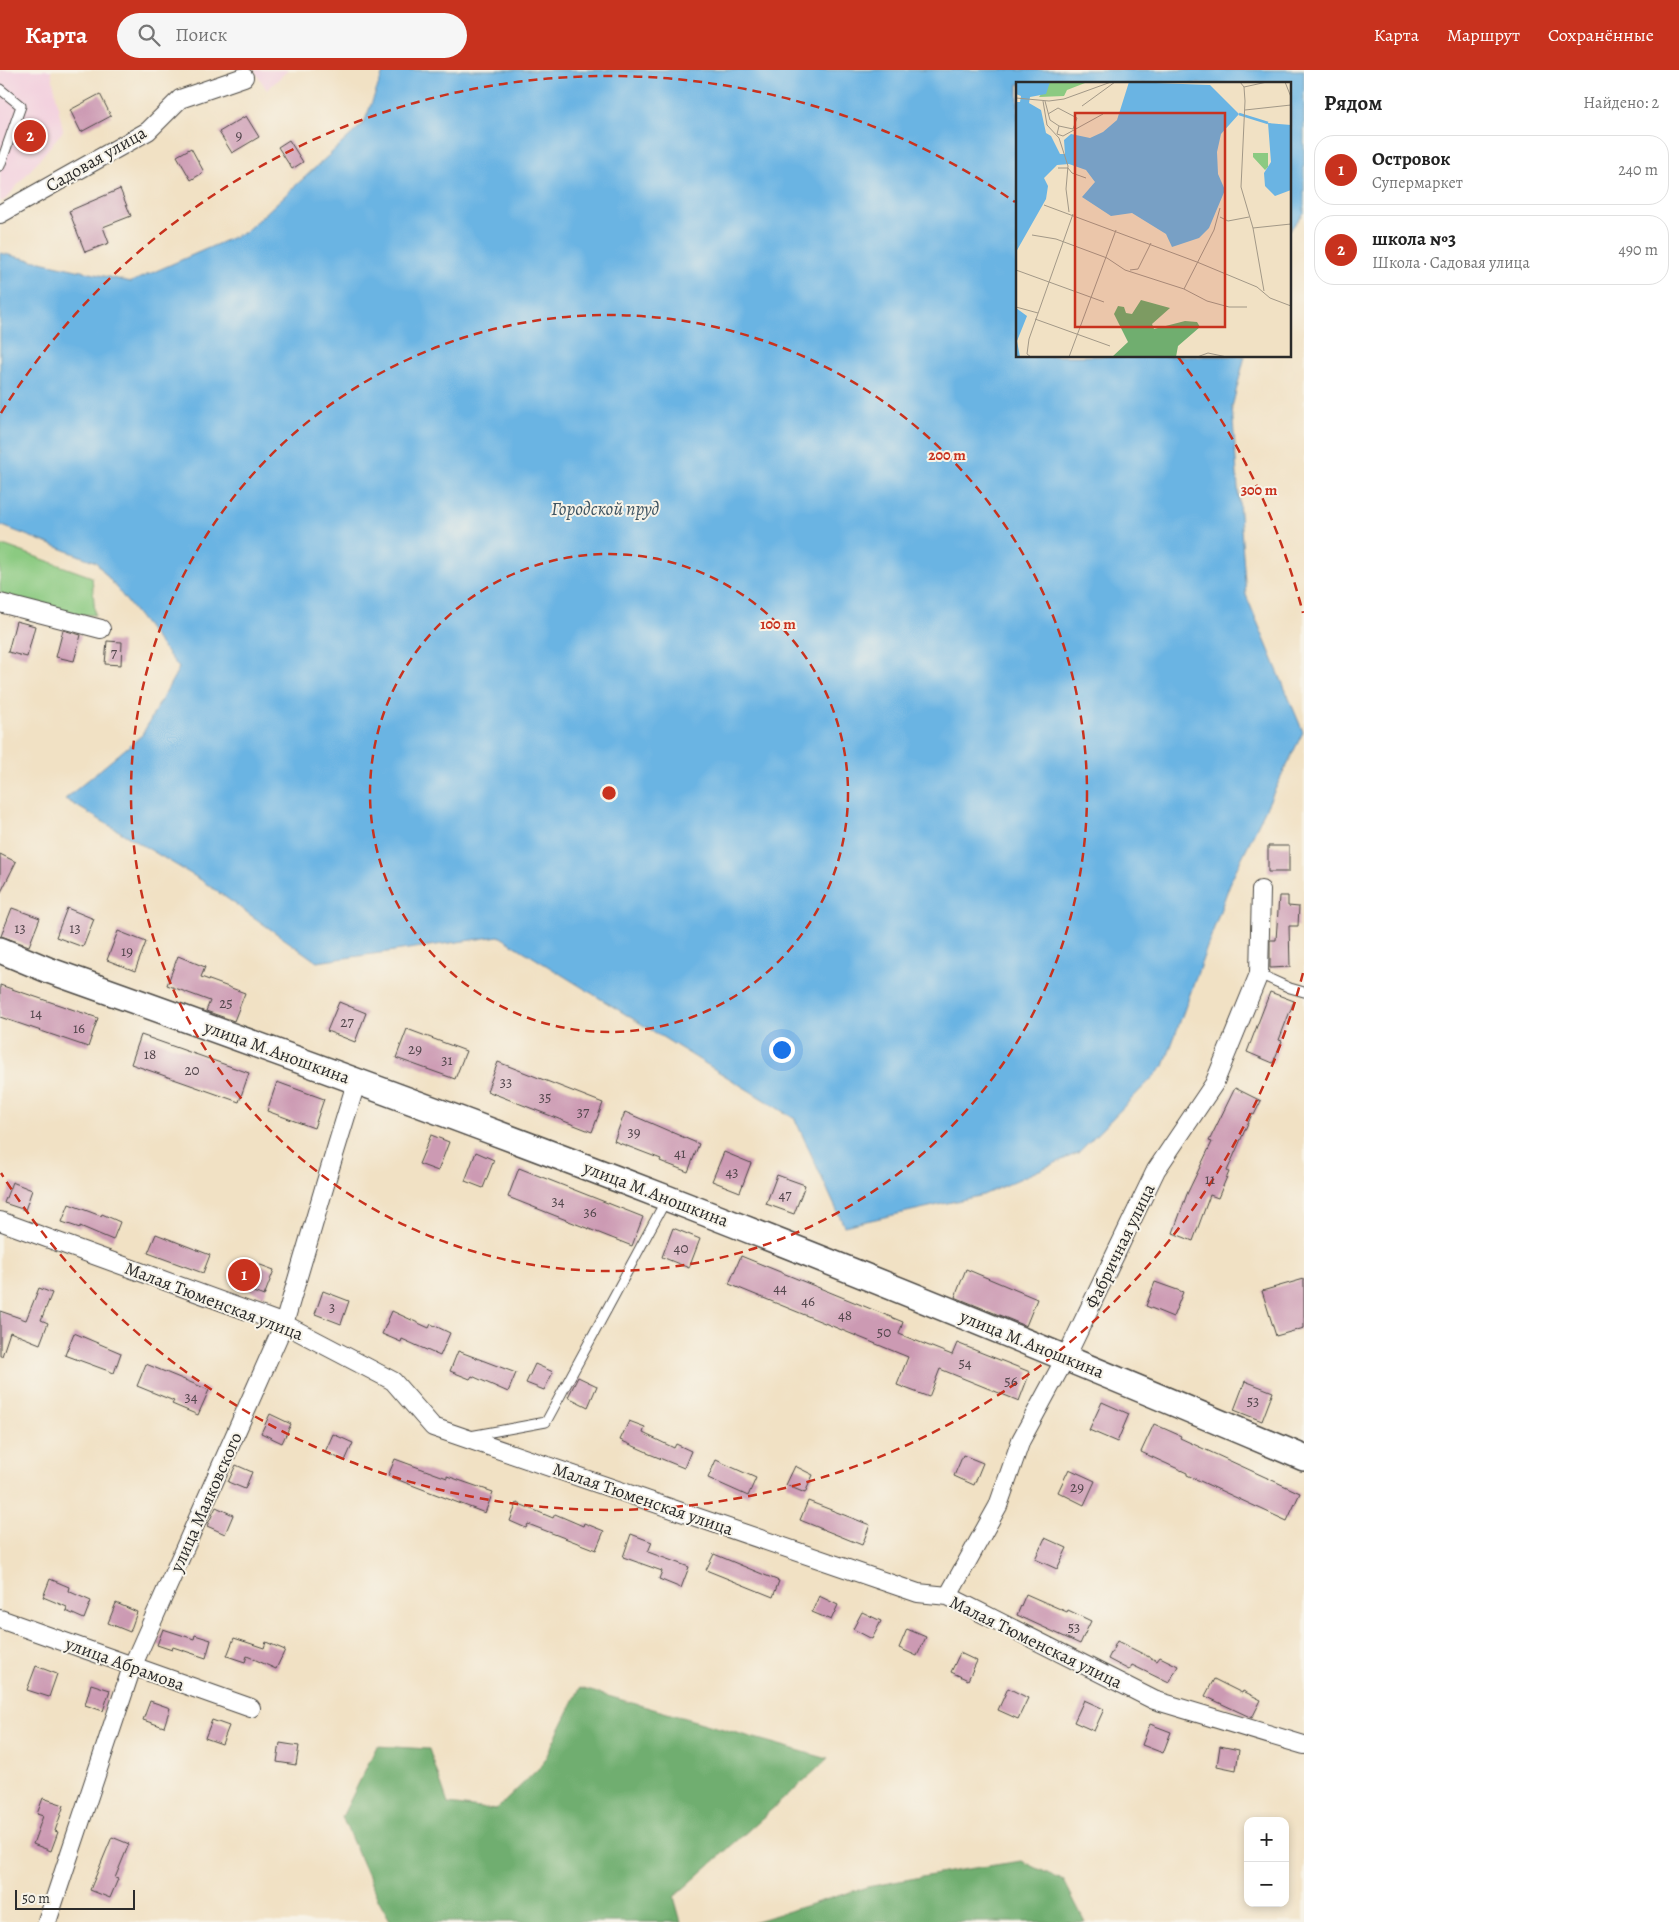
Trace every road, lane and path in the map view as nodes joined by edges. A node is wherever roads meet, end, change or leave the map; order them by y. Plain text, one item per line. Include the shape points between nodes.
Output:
1 (244, 77) dead end
2 (0, 89) edge
3 (0, 166) edge
4 (0, 214) edge
5 (0, 603) edge
6 (101, 629) dead end
7 (1261, 890) dead end
8 (0, 950) edge
9 (1259, 974) junction
10 (1304, 992) edge
11 (358, 1080) junction
12 (667, 1198) junction
13 (0, 1221) edge
14 (284, 1324) junction
15 (1066, 1357) junction
16 (461, 1437) junction
17 (1304, 1458) edge
18 (948, 1596) junction
19 (0, 1619) edge
20 (132, 1667) junction
21 (251, 1708) dead end
22 (1304, 1745) edge
23 (47, 1922) edge

1 - 4 street, Садовая улица via 180,99 148,130
2 - 3 lane via 21,106
5 - 6 street
7 - 9 street, Фабричная улица
8 - 11 street, улица М.Аношкина
9 - 10 lane
9 - 15 street, Фабричная улица via 1214,1084 1156,1170
11 - 12 street, улица М.Аношкина
11 - 14 street, улица Маяковского
12 - 15 street, улица М.Аношкина
12 - 16 lane via 546,1422
13 - 14 street, Малая Тюменская улица
14 - 16 street, Малая Тюменская улица via 393,1382 433,1428
14 - 20 street, улица Маяковского
15 - 17 street, улица М.Аношкина
15 - 18 street, Фабричная улица via 1021,1440 998,1506
16 - 18 street, Малая Тюменская улица via 918,1593
18 - 22 street, Малая Тюменская улица via 1154,1700
19 - 20 street, улица Абрамова
20 - 21 street, улица Абрамова
20 - 23 street, улица Маяковского

